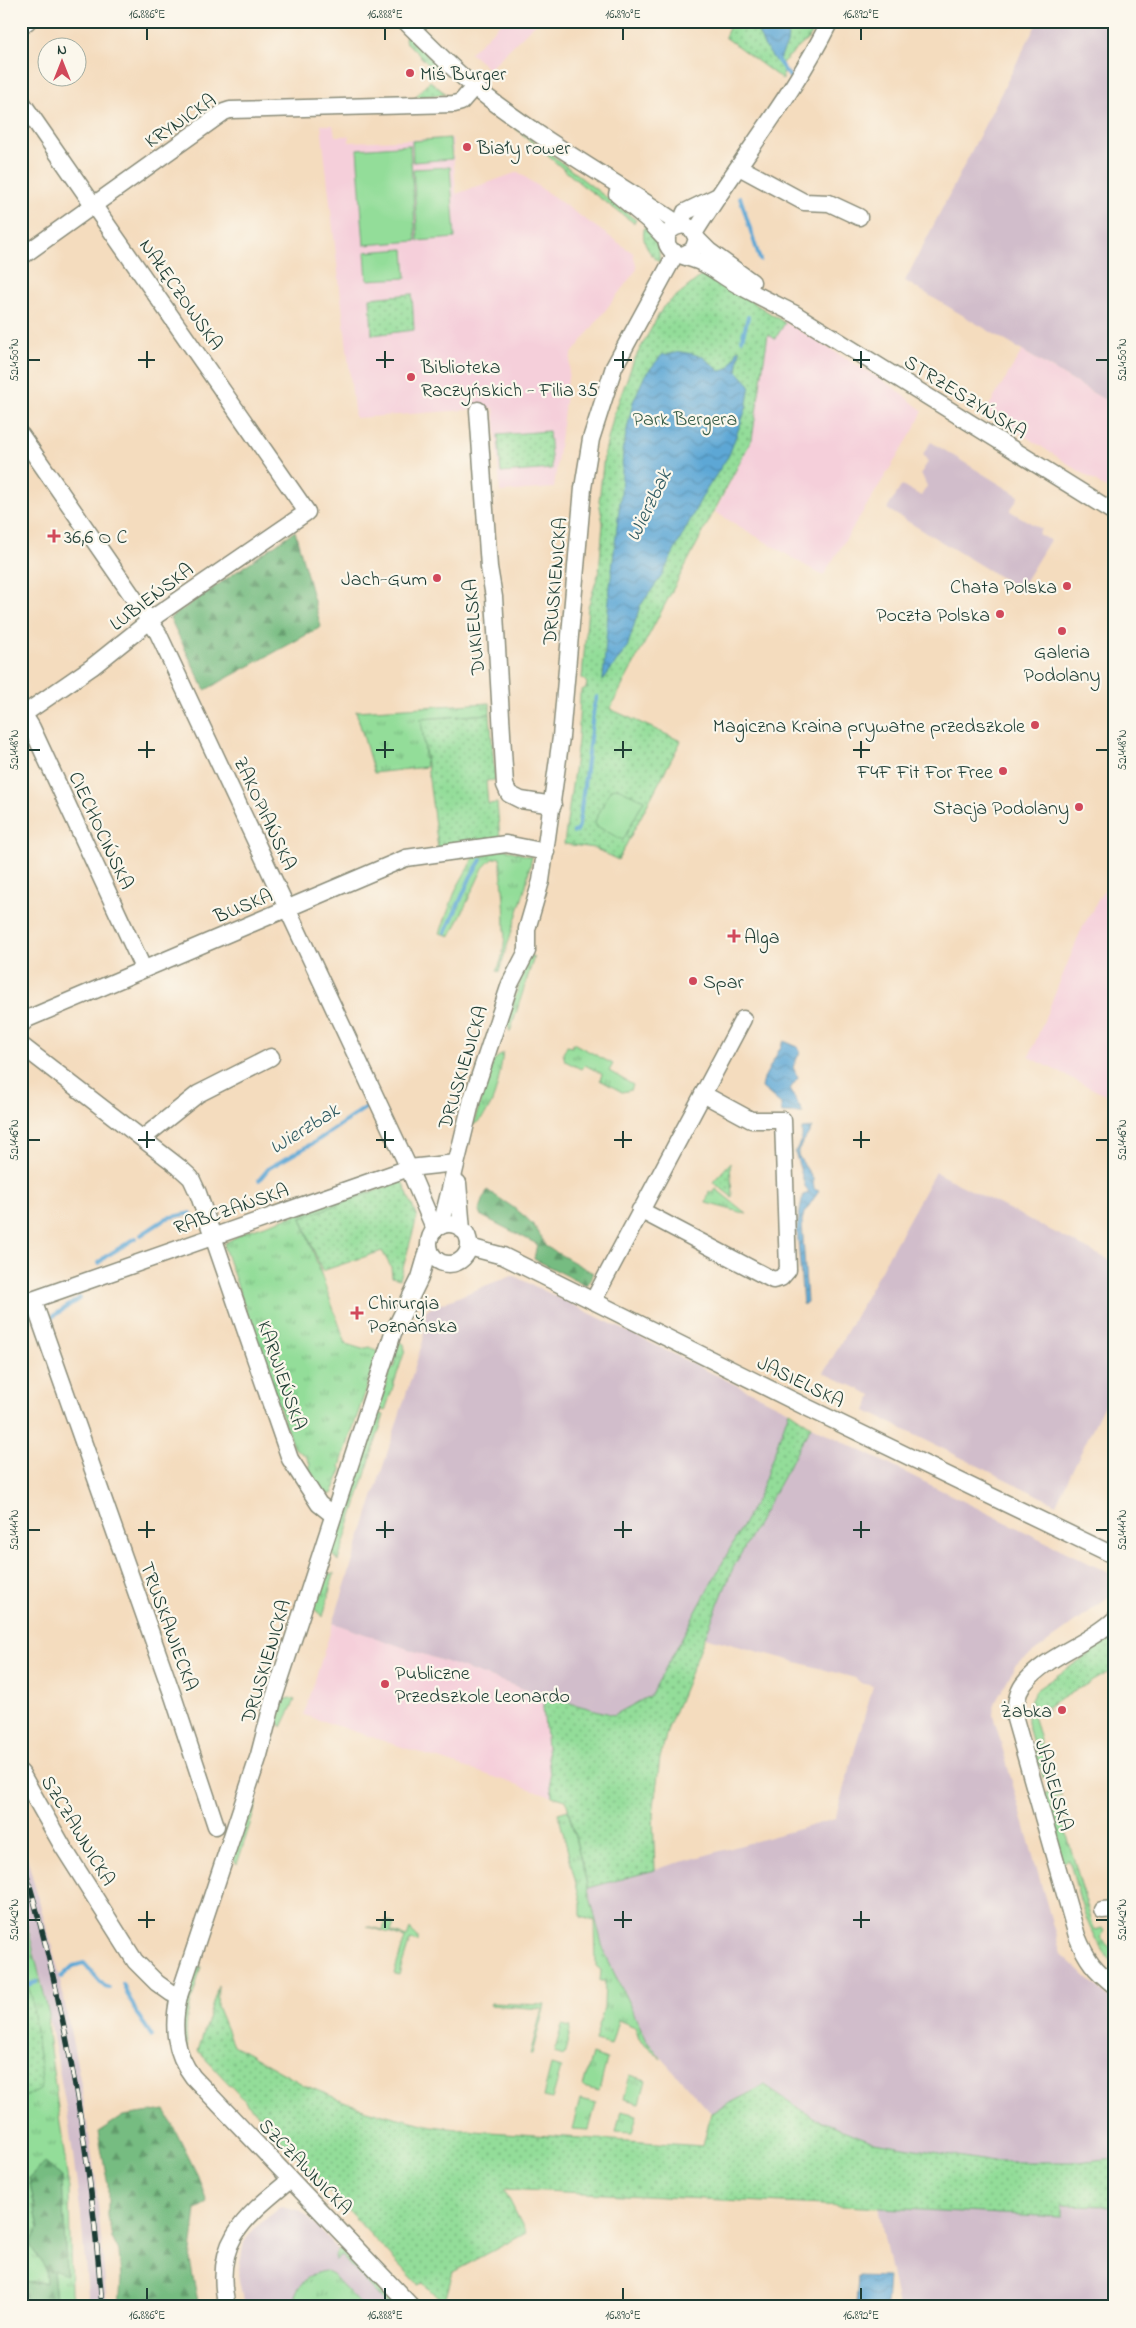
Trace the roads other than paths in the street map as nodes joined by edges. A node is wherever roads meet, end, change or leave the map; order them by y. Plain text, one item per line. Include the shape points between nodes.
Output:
1 (28, 21) edge
2 (405, 21) edge
3 (830, 21) edge
4 (21, 26) edge
5 (474, 87) junction
6 (21, 101) edge
7 (565, 152) junction
8 (738, 167) junction
9 (94, 205) junction
10 (859, 217) dead end
11 (691, 232) junction
12 (675, 249) junction
13 (21, 257) edge
14 (796, 314) junction
15 (478, 410) dead end
16 (21, 435) edge
17 (308, 512) joint
18 (1115, 513) edge
19 (151, 621) junction
20 (22, 714) edge
21 (553, 805) junction
22 (546, 852) junction
23 (288, 909) junction
24 (143, 968) junction
25 (743, 1019) dead end
26 (21, 1024) edge
27 (21, 1045) edge
28 (271, 1057) dead end
29 (703, 1094) junction
30 (143, 1138) junction
31 (456, 1163) junction
32 (409, 1168) junction
33 (640, 1210) junction
34 (438, 1228) junction
35 (462, 1230) junction
36 (214, 1237) junction
37 (429, 1247) junction
38 (468, 1247) junction
39 (446, 1264) junction
40 (415, 1290) junction
41 (593, 1301) junction
42 (27, 1302) edge
43 (333, 1515) junction
44 (1115, 1556) edge
45 (1113, 1622) edge
46 (21, 1773) edge
47 (216, 1826) dead end
48 (1115, 1986) edge
49 (179, 1996) junction
50 (178, 2049) joint
51 (290, 2180) junction
52 (227, 2307) edge
53 (412, 2307) edge

1 - 4 street
2 - 5 street, STRZESZYŃSKA
3 - 8 street via 805,69
5 - 7 street, STRZESZYŃSKA
5 - 9 street, KRYNICKA via 461,102 454,104 230,110
6 - 9 street, NAŁĘCZOWSKA
7 - 11 street, STRZESZYŃSKA
7 - 12 street, STRZESZYŃSKA via 648,220
8 - 10 street via 804,202 829,203
8 - 11 street via 716,197 685,212
9 - 13 street, KRYNICKA
9 - 17 street, NAŁĘCZOWSKA
11 - 12 street via 693,250
11 - 12 street via 671,230
11 - 14 street, STRZESZYŃSKA via 709,251
12 - 14 street, STRZESZYŃSKA
12 - 21 street, DRUSKIENICKA via 614,367 591,439 583,488 562,737
14 - 18 street, STRZESZYŃSKA
15 - 21 street, DUKIELSKA via 505,784 509,794 521,800
16 - 19 street, ZAKOPIAŃSKA
17 - 19 street, LUBIEŃSKA
19 - 20 street, LUBIEŃSKA via 92,667
19 - 23 street, ZAKOPIAŃSKA
20 - 24 street, CIECHOCIŃSKA
21 - 22 street, DRUSKIENICKA
22 - 23 street, BUSKA via 506,844 406,858
22 - 31 street, DRUSKIENICKA via 527,929 527,951 510,984 472,1099
23 - 24 street, BUSKA
23 - 32 street, ZAKOPIAŃSKA
24 - 26 street, BUSKA
25 - 29 street
27 - 30 street, KARWIEŃSKA
28 - 30 street via 198,1094
29 - 33 street
29 - 33 street via 751,1120 783,1120 788,1270 781,1278 773,1280
30 - 36 street, KARWIEŃSKA via 191,1178
31 - 32 street, RABCZAŃSKA
31 - 34 street, DRUSKIENICKA
31 - 35 street, DRUSKIENICKA
32 - 34 street, ZAKOPIAŃSKA
32 - 36 street, RABCZAŃSKA
33 - 41 street
34 - 35 street via 456,1226
34 - 37 street via 429,1241
35 - 38 street
36 - 42 street, RABCZAŃSKA
36 - 43 street, KARWIEŃSKA via 290,1459 319,1504
37 - 39 street via 435,1258
37 - 40 street, DRUSKIENICKA
38 - 39 street via 463,1258
38 - 41 street, JASIELSKA via 503,1256
39 - 40 street, DRUSKIENICKA
40 - 43 street, DRUSKIENICKA via 393,1333
41 - 44 street, JASIELSKA
42 - 47 street, TRUSKAWIECKA via 173,1696
43 - 49 street, DRUSKIENICKA via 273,1701 259,1755
45 - 48 street, JASIELSKA via 1022,1686 1014,1719 1077,1936 1094,1970
46 - 49 street, SZCZAWNICKA via 135,1961 158,1984
49 - 50 street, DRUSKIENICKA via 175,2024
50 - 51 street, SZCZAWNICKA via 187,2070
51 - 52 street via 246,2217 230,2242 222,2274
51 - 53 street, SZCZAWNICKA

